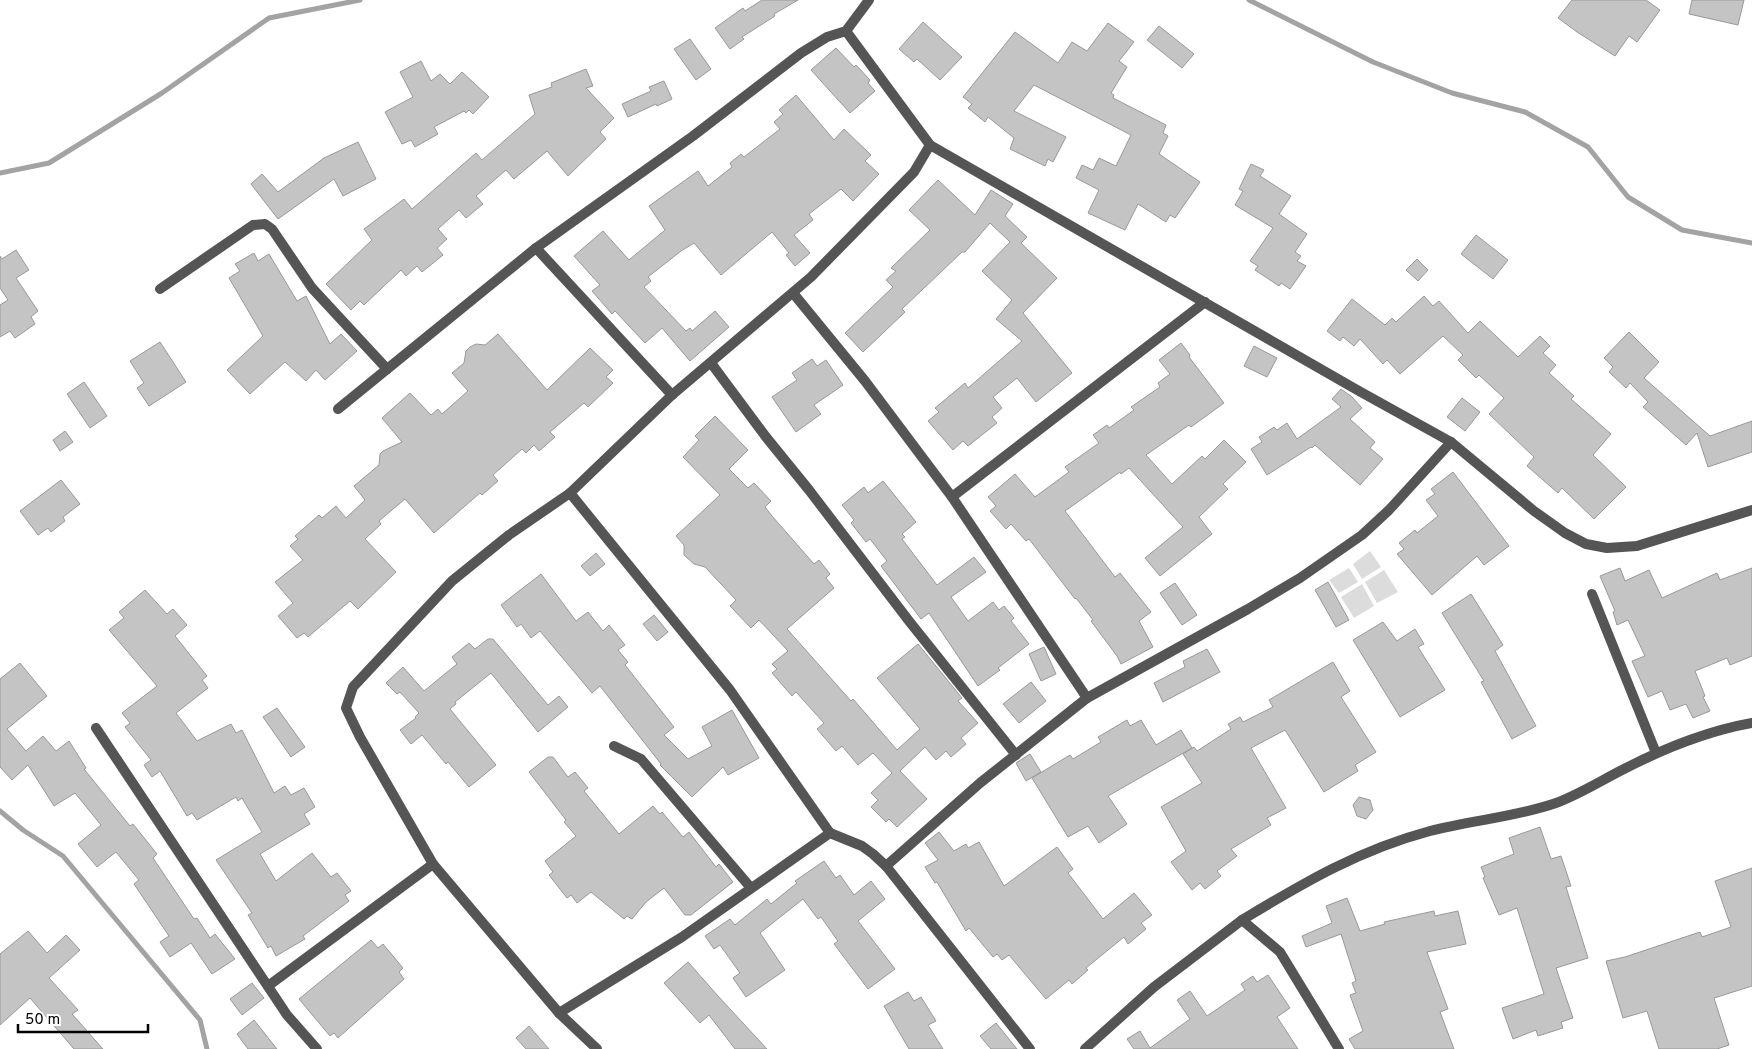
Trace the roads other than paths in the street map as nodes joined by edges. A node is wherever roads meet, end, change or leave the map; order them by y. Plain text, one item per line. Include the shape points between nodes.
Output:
1 (869, 0) edge
2 (846, 31) junction
3 (930, 145) junction
4 (536, 248) junction
5 (160, 289) dead end
6 (793, 293) junction
7 (1205, 302) junction
8 (711, 363) junction
9 (387, 370) junction
10 (672, 395) junction
11 (338, 409) dead end
12 (1451, 442) junction
13 (570, 493) junction
14 (952, 497) junction
15 (1752, 510) edge
16 (1592, 594) dead end
17 (1087, 698) junction
18 (1752, 723) edge
19 (96, 728) dead end
20 (614, 746) dead end
21 (1656, 753) junction
22 (1016, 755) junction
23 (830, 833) junction
24 (433, 864) junction
25 (886, 866) junction
26 (751, 888) junction
27 (1242, 920) junction
28 (268, 986) junction
29 (559, 1013) junction
30 (317, 1049) edge
31 (598, 1049) edge
32 (1030, 1049) edge
33 (1085, 1049) edge
34 (1339, 1049) edge

1 - 2 street
2 - 3 street
2 - 4 street via 827,37 801,53 693,136
3 - 6 street via 914,172
3 - 7 street
4 - 9 street
4 - 10 street
5 - 9 street via 253,225 265,224 272,229 312,288
6 - 8 street
6 - 14 street via 865,381
7 - 12 street
7 - 14 street
8 - 10 street
8 - 22 street
9 - 11 street
10 - 13 street
12 - 15 street via 1534,511 1586,544 1607,548 1637,546
12 - 17 street via 1389,510 1331,558 1248,609
13 - 23 street via 730,690
13 - 24 street via 509,535 452,581 354,687 346,708
14 - 17 street
16 - 21 street
17 - 22 street
18 - 21 street via 1727,727
19 - 28 street
20 - 26 street via 641,759
21 - 27 street via 1557,803 1429,832 1353,858
22 - 25 street
23 - 25 street via 862,846
23 - 26 street
24 - 28 street
24 - 29 street
25 - 32 street
26 - 29 street via 682,936
27 - 33 street via 1154,987
27 - 34 street via 1280,952
28 - 30 street via 287,1015
29 - 31 street

